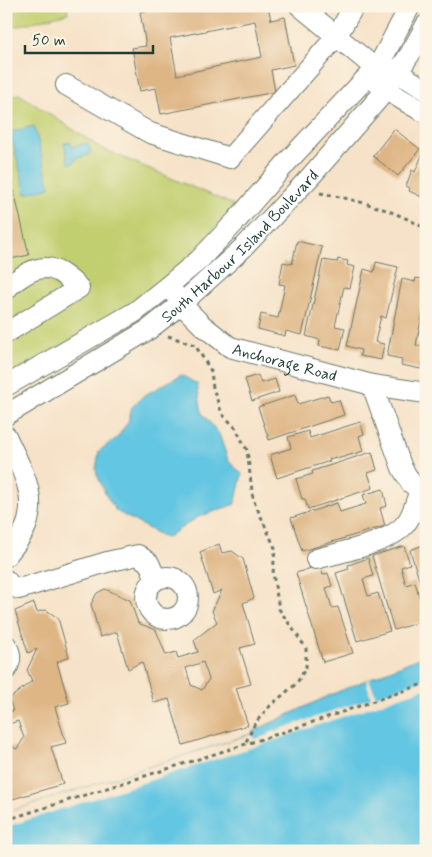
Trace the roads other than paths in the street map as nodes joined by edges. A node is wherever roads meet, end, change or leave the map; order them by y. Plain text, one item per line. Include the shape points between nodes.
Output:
1 (300, 6) edge
2 (354, 6) edge
3 (410, 6) edge
4 (426, 25) edge
5 (336, 36) junction
6 (375, 68) junction
7 (397, 73) junction
8 (66, 84) dead end
9 (386, 90) junction
10 (426, 90) edge
11 (426, 112) edge
12 (169, 285) junction
13 (6, 290) edge
14 (181, 304) junction
15 (6, 332) edge
16 (372, 385) junction
17 (6, 386) edge
18 (426, 392) edge
19 (6, 415) edge
20 (6, 436) edge
21 (423, 491) edge
22 (6, 556) edge
23 (316, 559) dead end
24 (156, 579) dead end
25 (6, 580) edge
26 (6, 645) edge
27 (6, 670) edge

1 - 5 street
2 - 5 street
3 - 6 street, South Harbour Island Boulevard
4 - 7 street, South Harbour Island Boulevard
5 - 6 street
5 - 8 street via 230,158 150,133
6 - 7 street
6 - 9 street
6 - 12 street, South Harbour Island Boulevard via 236,221
7 - 9 street, South Harbour Island Boulevard
7 - 10 street
9 - 11 street
9 - 14 street, South Harbour Island Boulevard via 300,189 244,247
12 - 14 street, Anchorage Road
12 - 17 street, South Harbour Island Boulevard via 135,312
13 - 15 street via 31,270 43,267 64,273 79,288
14 - 16 street, Anchorage Road via 230,347
14 - 19 street, South Harbour Island Boulevard via 148,330
16 - 18 street, Anchorage Road
16 - 21 street via 402,468 411,483
20 - 22 street via 30,488 30,517
21 - 23 street via 407,523 394,534
24 - 25 street via 149,563 138,555 19,589
26 - 27 street via 10,663

